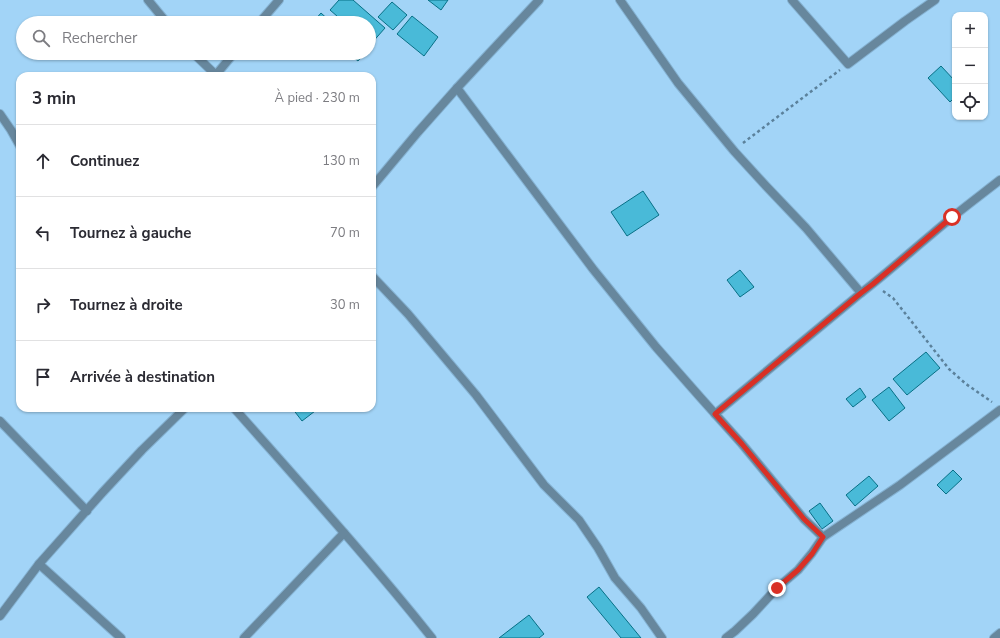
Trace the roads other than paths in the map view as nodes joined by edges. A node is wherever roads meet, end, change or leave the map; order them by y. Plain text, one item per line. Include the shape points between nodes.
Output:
1 (148, 0) edge
2 (279, 0) edge
3 (539, 0) edge
4 (620, 0) edge
5 (792, 0) edge
6 (935, 0) edge
7 (161, 16) edge
8 (266, 16) edge
9 (200, 60) edge
10 (228, 60) edge
11 (212, 72) edge
12 (218, 72) edge
13 (457, 88) junction
14 (0, 114) edge
15 (16, 139) edge
16 (1000, 180) edge
17 (376, 182) edge
18 (376, 280) edge
19 (861, 293) junction
20 (998, 406) edge
21 (181, 412) edge
22 (238, 412) edge
23 (715, 414) junction
24 (0, 421) edge
25 (86, 511) junction
26 (344, 533) junction
27 (823, 537) junction
28 (39, 564) junction
29 (0, 616) edge
30 (1000, 633) edge
31 (121, 638) edge
32 (244, 638) edge
33 (432, 638) edge
34 (662, 638) edge
35 (726, 638) edge
36 (994, 638) edge

1 - 7 street
2 - 8 street
3 - 13 street
4 - 19 street via 678,83 734,151 806,228
5 - 6 street via 848,64
9 - 11 street
10 - 12 street
13 - 17 street
13 - 23 street via 593,269 656,347
14 - 15 street
16 - 19 street
18 - 34 street via 476,395 544,485 579,520 615,578
19 - 23 street
20 - 27 street via 900,485
21 - 25 street
22 - 26 street
23 - 27 street via 804,519
24 - 25 street
25 - 28 street
26 - 32 street
26 - 33 street
27 - 35 street via 798,570
28 - 29 street
28 - 31 street
30 - 36 street

